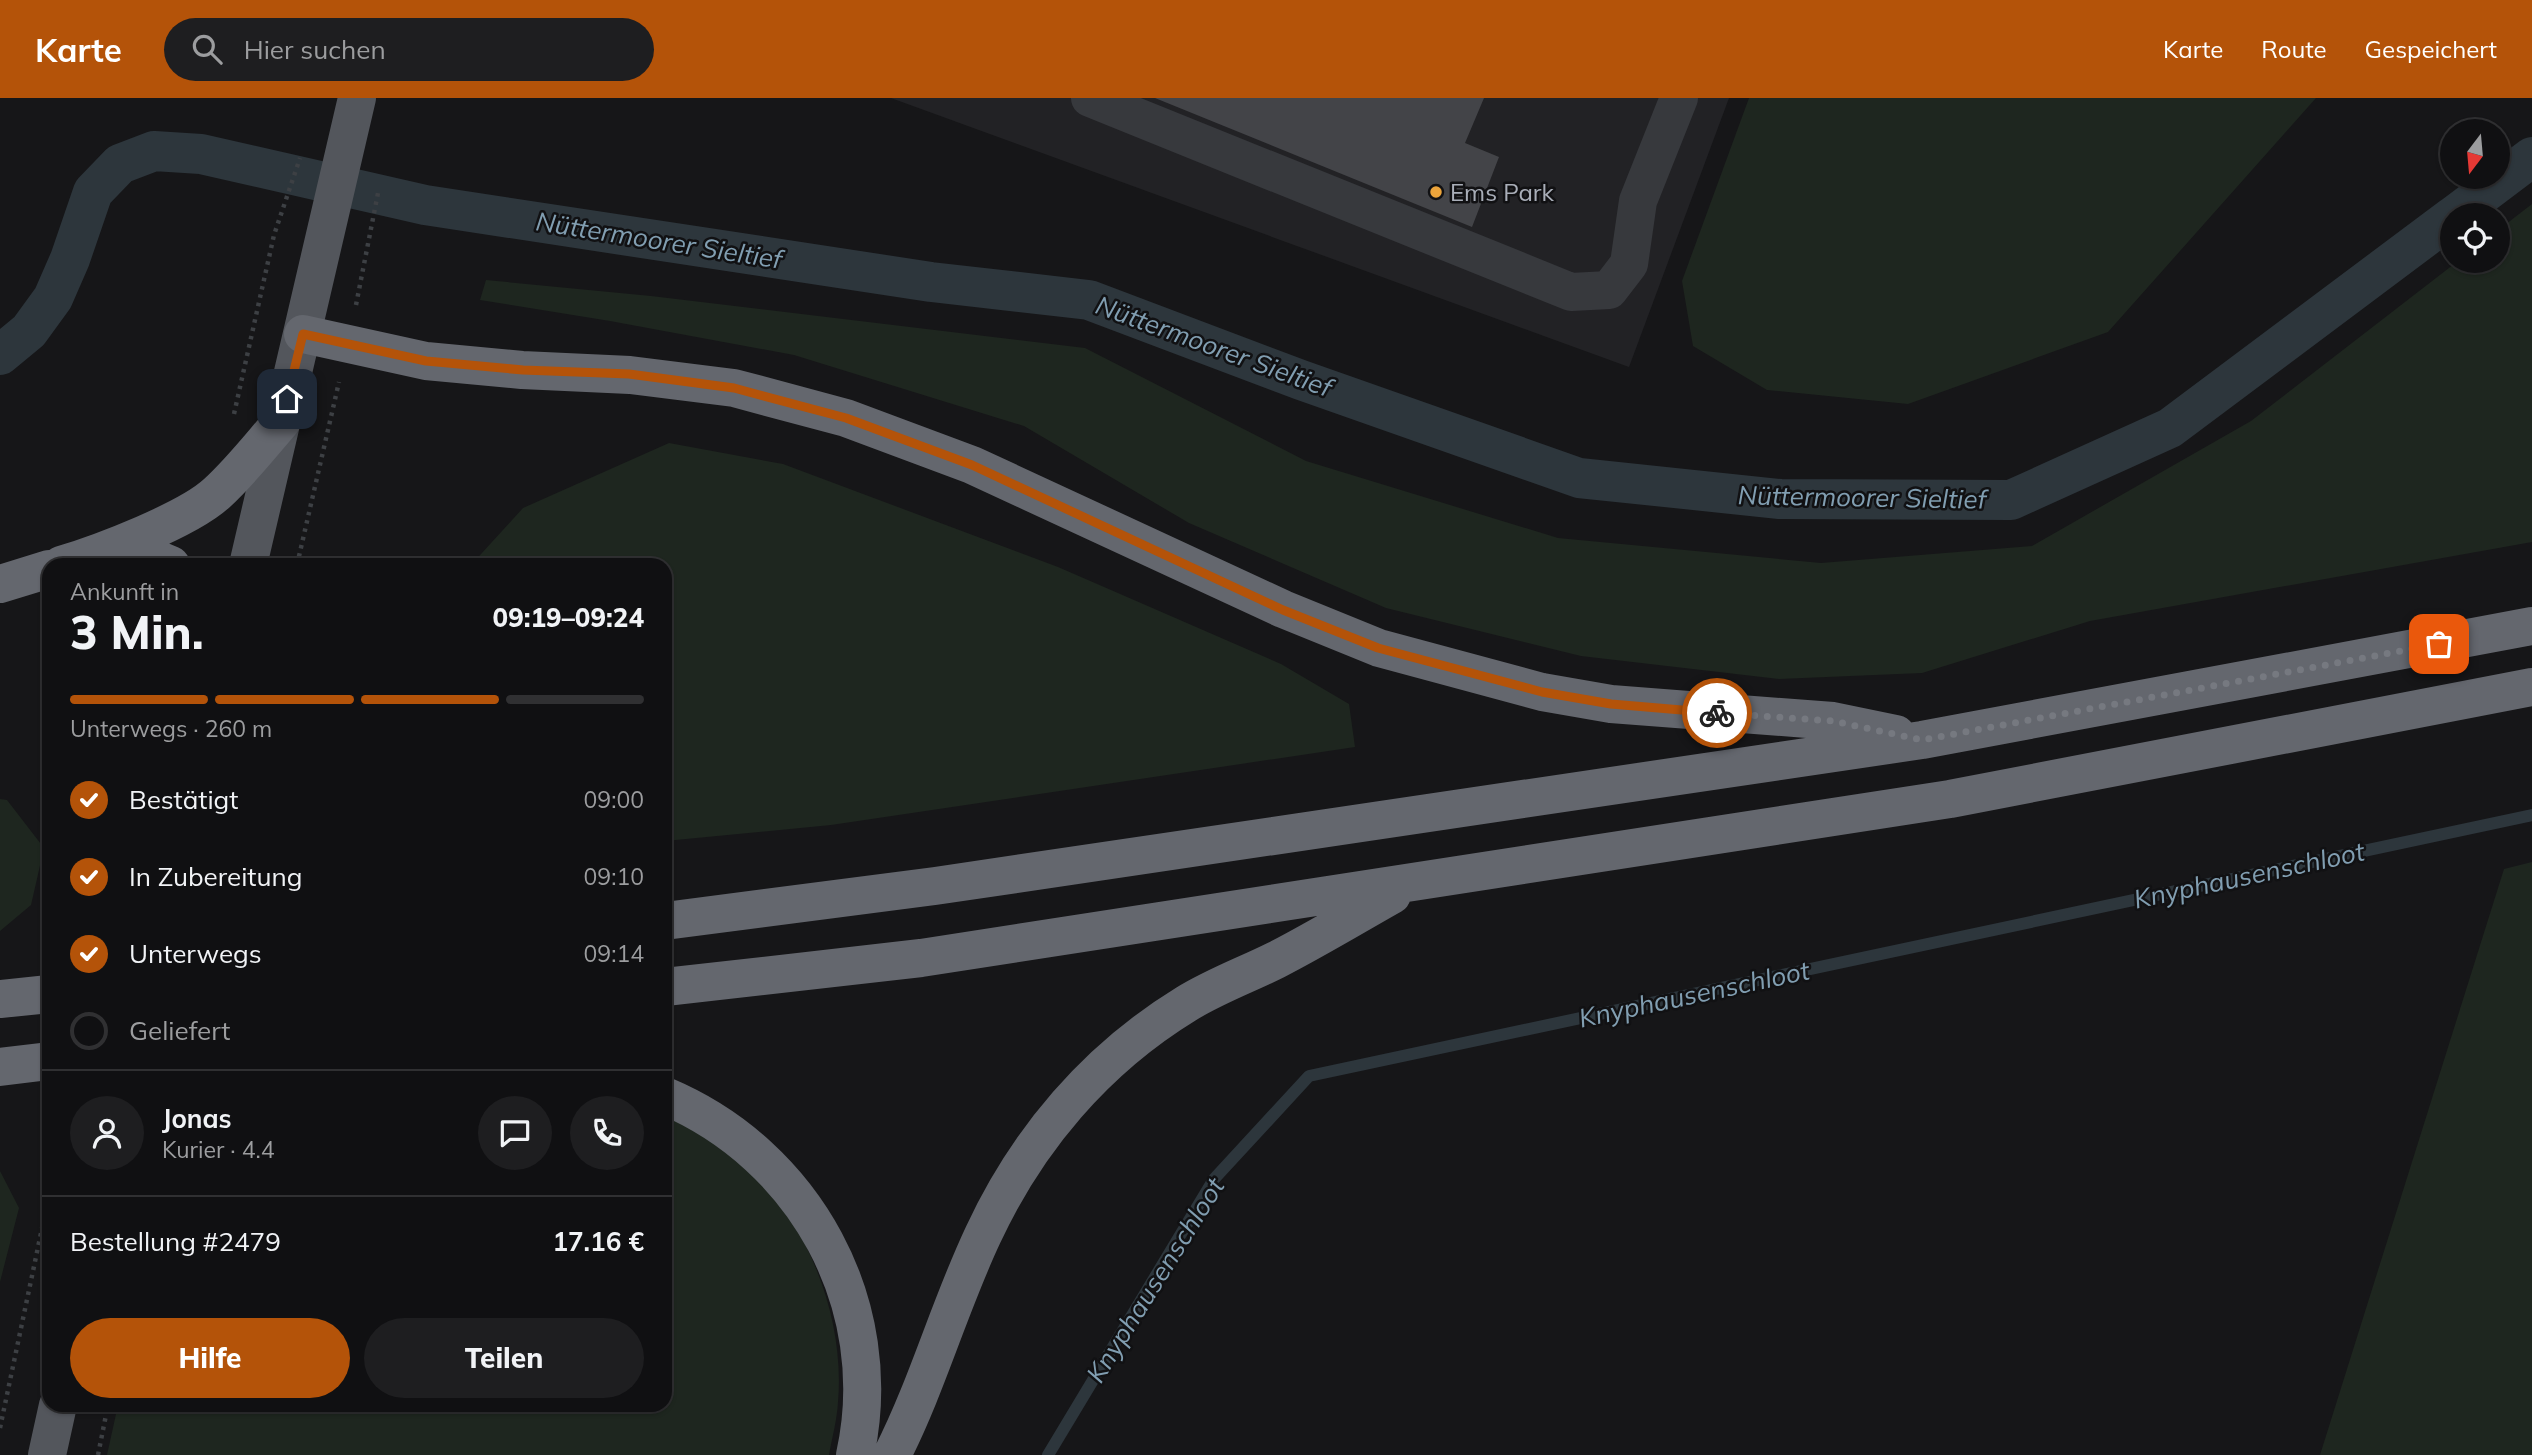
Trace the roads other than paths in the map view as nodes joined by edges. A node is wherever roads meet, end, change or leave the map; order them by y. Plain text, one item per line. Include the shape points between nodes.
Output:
1 (357, 98) edge
2 (1090, 98) edge
3 (1679, 98) edge
4 (303, 334) junction
5 (282, 421) junction
6 (101, 553) junction
7 (84, 558) edge
8 (154, 558) edge
9 (250, 558) edge
10 (42, 571) edge
11 (0, 584) edge
12 (2532, 626) edge
13 (2532, 687) edge
14 (1922, 740) junction
15 (1412, 884) junction
16 (672, 920) edge
17 (672, 986) edge
18 (42, 995) edge
19 (5, 999) edge
20 (42, 1062) edge
21 (0, 1067) edge
22 (672, 1099) edge
23 (56, 1412) edge
24 (47, 1455) edge
25 (855, 1455) edge
26 (892, 1455) edge

1 - 4 main road
2 - 3 lane via 1571,292 1591,293 1609,290 1629,264 1638,201
4 - 5 main road
4 - 14 highway via 426,361 629,374 734,388 846,418 972,465 1283,610 1378,648 1576,698 1833,721
5 - 6 highway via 216,495
5 - 9 main road
6 - 7 highway
6 - 8 highway
10 - 11 highway
12 - 14 highway
13 - 15 highway via 1950,799
14 - 16 highway via 935,886
15 - 17 highway via 920,958
15 - 26 highway via 1275,961 1185,1004 1106,1063 1051,1122 1007,1187 983,1234
18 - 19 highway
20 - 21 highway
22 - 25 highway via 708,1117 755,1150 792,1191 825,1240 854,1315 861,1349 864,1391
23 - 24 main road

